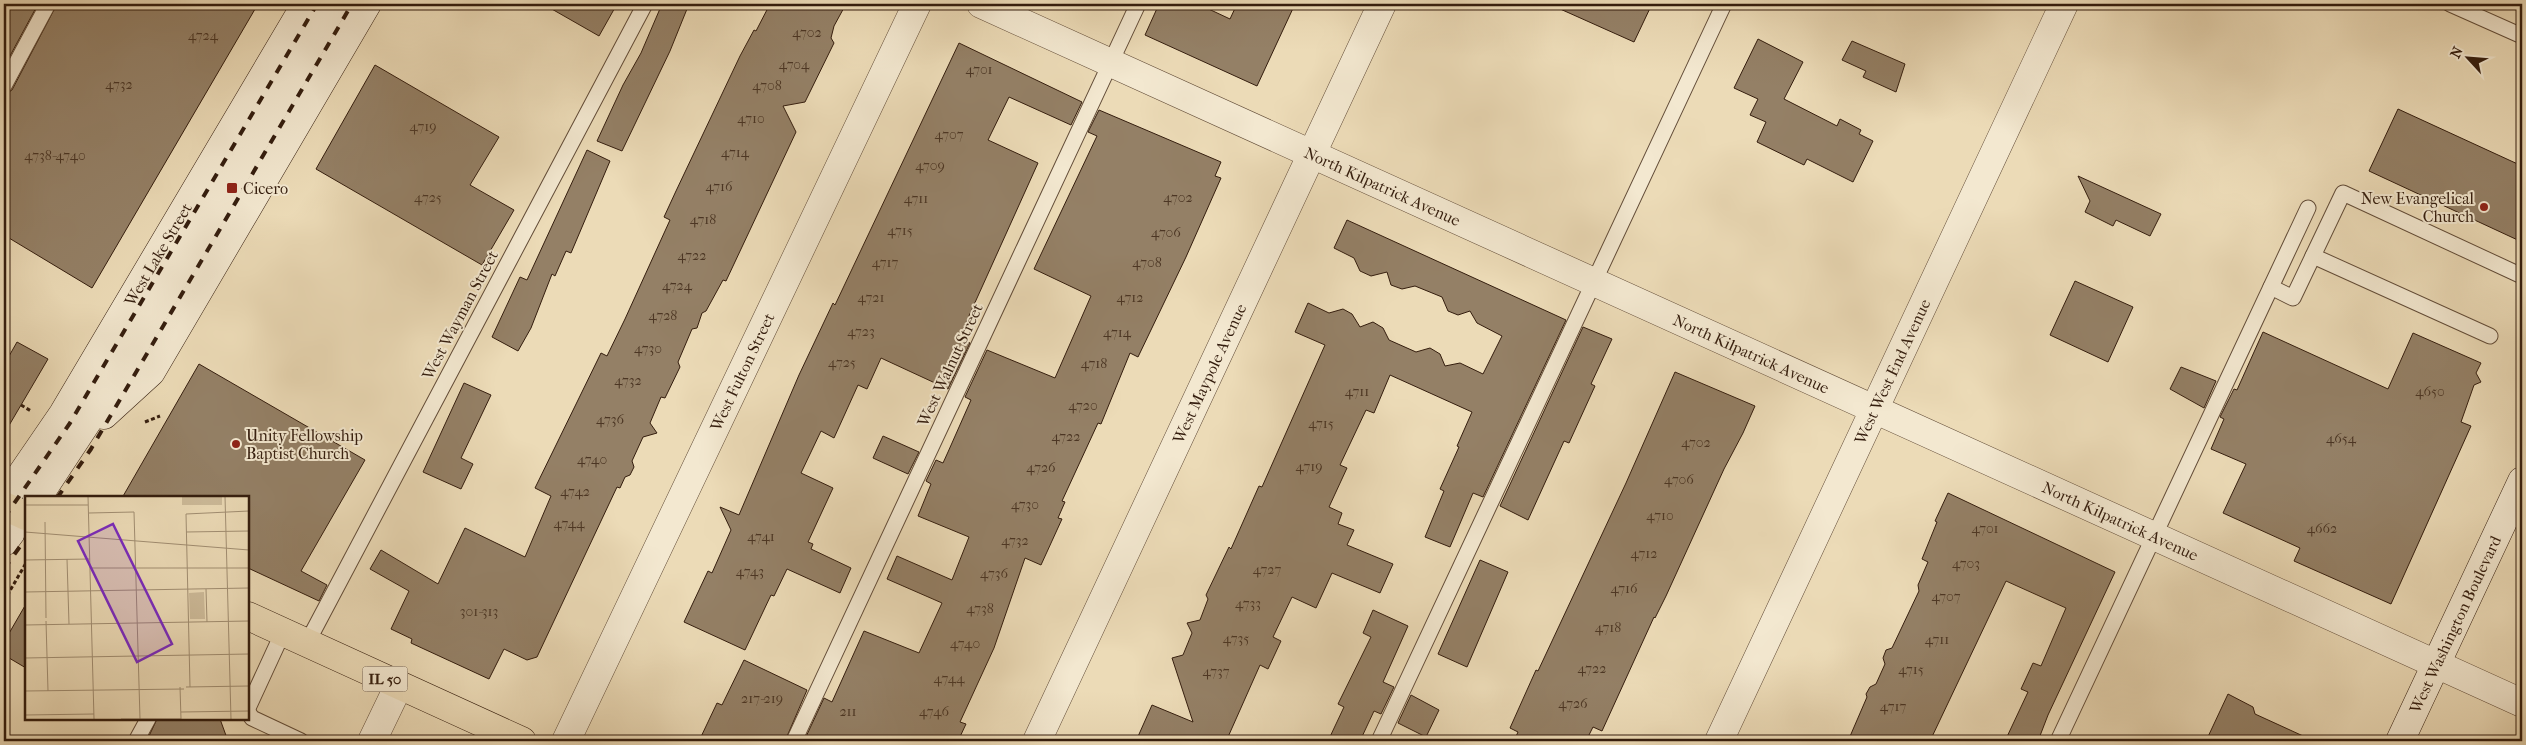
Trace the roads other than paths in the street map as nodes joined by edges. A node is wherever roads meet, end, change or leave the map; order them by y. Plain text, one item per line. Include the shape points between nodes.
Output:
1 (48, 4) edge
2 (306, 4) edge
3 (335, 4) edge
4 (367, 4) edge
5 (645, 4) edge
6 (917, 4) edge
7 (981, 4) edge
8 (1138, 4) edge
9 (1382, 4) edge
10 (1724, 4) edge
11 (2064, 4) edge
12 (2450, 4) edge
13 (2522, 36) edge
14 (1110, 63) junction
15 (4, 86) edge
16 (1312, 154) junction
17 (2308, 208) dead end
18 (2313, 256) junction
19 (2522, 276) edge
20 (1593, 282) junction
21 (2271, 287) junction
22 (2490, 336) dead end
23 (1874, 409) junction
24 (76, 442) junction
25 (2522, 481) edge
26 (25, 496) edge
27 (30, 496) edge
28 (20, 508) edge
29 (2154, 536) junction
30 (4, 542) edge
31 (249, 616) edge
32 (295, 638) junction
33 (2436, 664) junction
34 (399, 685) junction
35 (2522, 703) edge
36 (249, 708) edge
37 (249, 712) edge
38 (147, 720) edge
39 (136, 741) edge
40 (301, 741) edge
41 (372, 741) edge
42 (522, 741) edge
43 (566, 741) edge
44 (794, 741) edge
45 (1037, 741) edge
46 (1379, 741) edge
47 (1719, 741) edge
48 (2058, 741) edge
49 (2400, 741) edge

1 - 15 lane
2 - 26 street, West Lake Street via 63,414
3 - 24 street, West Lake Street
4 - 24 street, West Lake Street via 151,372
5 - 32 lane, West Wayman Street
6 - 43 street, West Fulton Street
7 - 14 street, North Kilpatrick Avenue
8 - 14 lane, West Walnut Street
9 - 16 street, West Maypole Avenue
10 - 20 lane
11 - 23 street, West West End Avenue
12 - 13 lane
14 - 16 street, North Kilpatrick Avenue
14 - 44 lane, West Walnut Street
16 - 20 street, North Kilpatrick Avenue
16 - 45 street, West Maypole Avenue
17 - 21 lane
18 - 19 lane via 2343,194
18 - 21 lane via 2293,298
18 - 22 lane
20 - 23 street, North Kilpatrick Avenue
20 - 46 lane
21 - 29 lane
23 - 29 street, North Kilpatrick Avenue
23 - 47 street, West West End Avenue
24 - 27 street, West Lake Street
25 - 33 street, West Washington Boulevard
28 - 30 street, West Lake Street
29 - 33 street, North Kilpatrick Avenue
29 - 48 lane
31 - 32 main road, IL 50
32 - 34 main road, IL 50
32 - 36 lane, West Wayman Street
33 - 35 street, North Kilpatrick Avenue
33 - 49 street, West Washington Boulevard
34 - 41 street
34 - 42 main road, IL 50
37 - 40 lane via 252,718
38 - 39 lane

